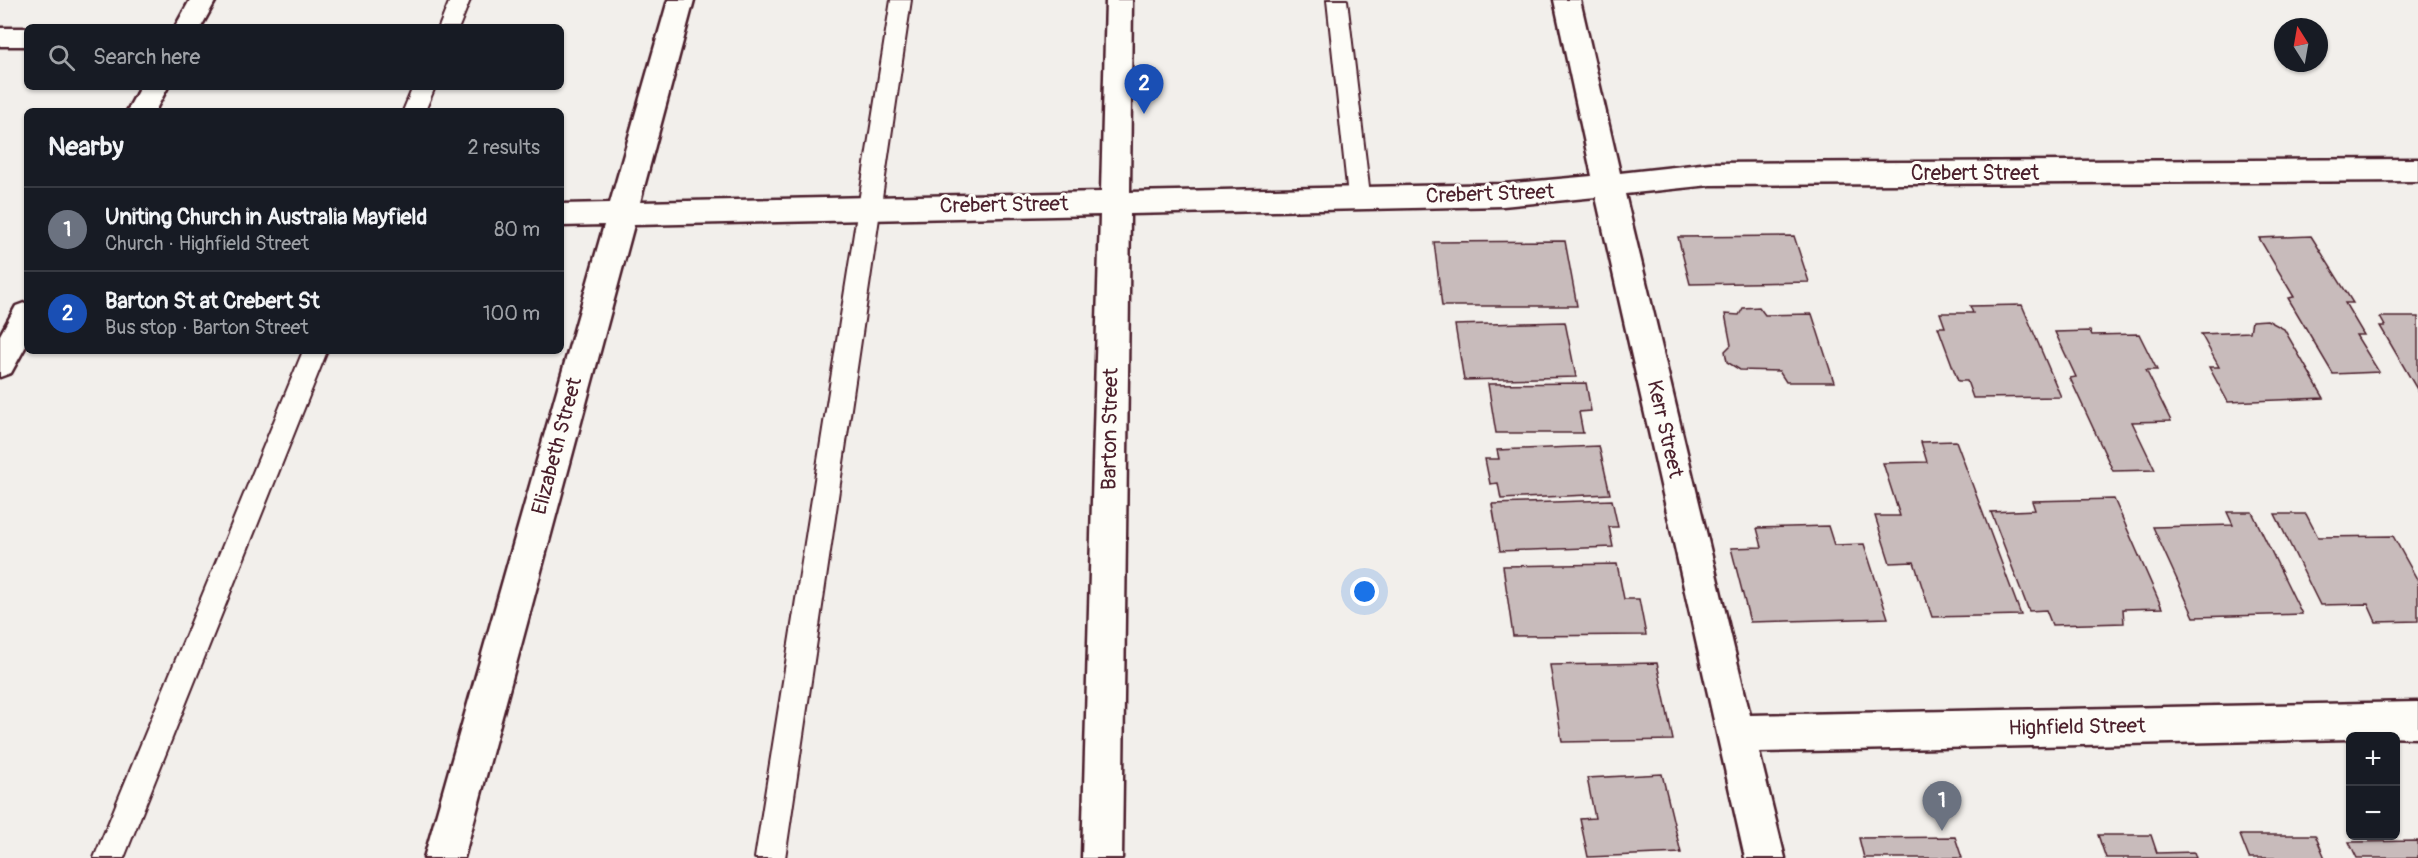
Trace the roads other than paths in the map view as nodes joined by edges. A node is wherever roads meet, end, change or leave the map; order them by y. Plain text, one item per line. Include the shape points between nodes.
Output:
1 (203, 0) edge
2 (460, 0) edge
3 (681, 0) edge
4 (901, 0) edge
5 (1119, 0) edge
6 (1337, 0) edge
7 (1567, 0) edge
8 (190, 24) edge
9 (450, 24) edge
10 (0, 37) edge
11 (24, 37) edge
12 (152, 90) edge
13 (423, 90) edge
14 (143, 108) edge
15 (415, 108) edge
16 (2418, 170) edge
17 (1608, 184) junction
18 (1359, 196) junction
19 (1115, 203) junction
20 (870, 207) junction
21 (622, 214) junction
22 (564, 215) edge
23 (24, 320) edge
24 (314, 354) edge
25 (0, 364) edge
26 (2418, 720) edge
27 (1736, 734) junction
28 (109, 858) edge
29 (444, 858) edge
30 (770, 858) edge
31 (1102, 858) edge
32 (1765, 858) edge

1 - 8 street
2 - 9 lane
3 - 21 street, Elizabeth Street
4 - 20 lane
5 - 19 street, Barton Street
6 - 18 lane
7 - 17 street, Kerr Street
10 - 11 street
12 - 14 street
13 - 15 lane
16 - 17 street, Crebert Street via 1710,174
17 - 18 street, Crebert Street via 1560,192
17 - 27 street, Kerr Street
18 - 19 street, Crebert Street
19 - 20 street, Crebert Street
19 - 31 street, Barton Street
20 - 21 street, Crebert Street
20 - 30 lane
21 - 22 street, Crebert Street
21 - 29 street, Elizabeth Street
23 - 25 street
24 - 28 lane
26 - 27 street, Highfield Street
27 - 32 street, Kerr Street

